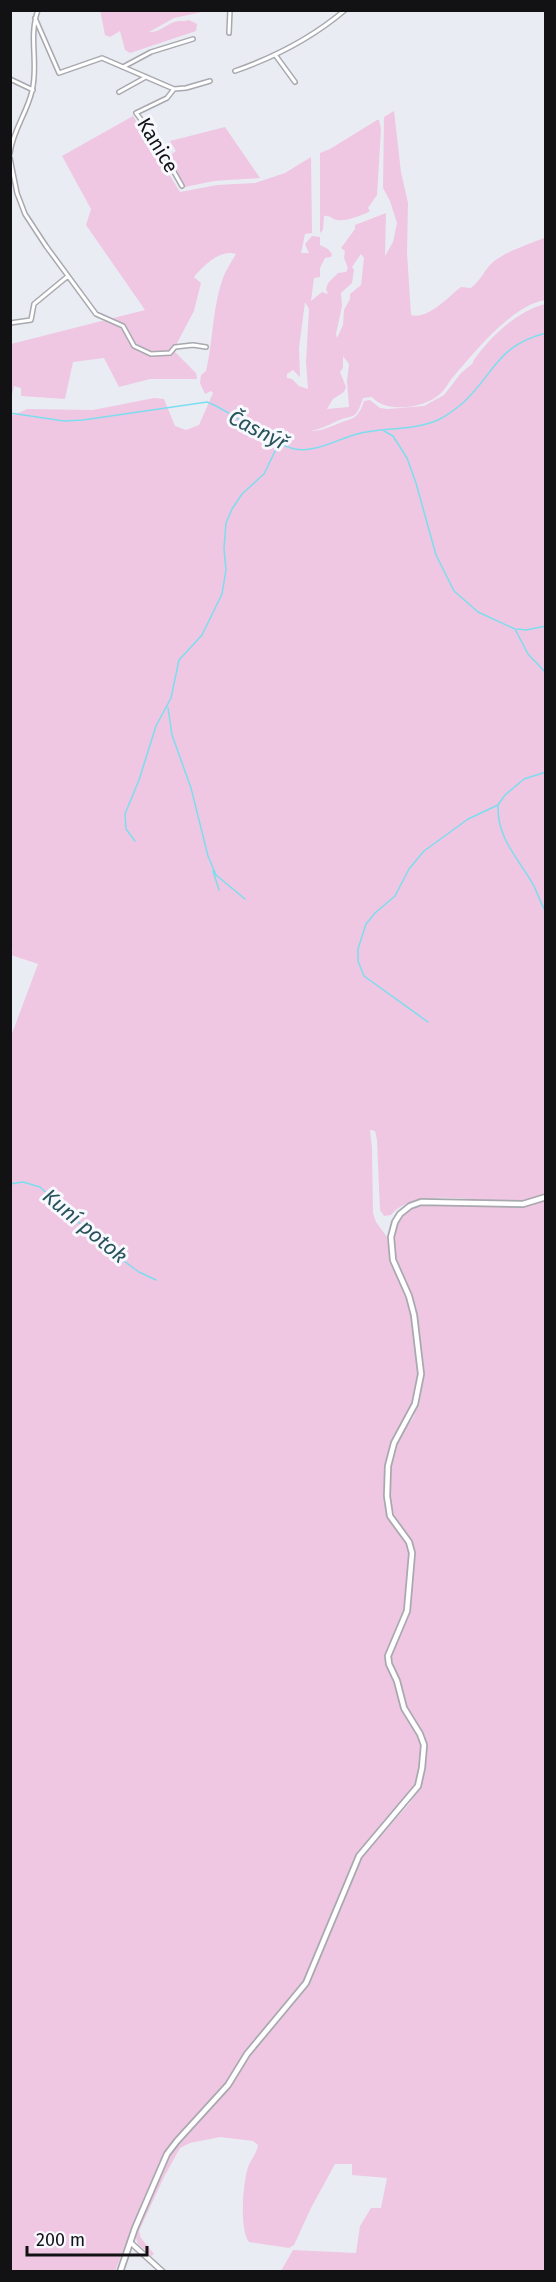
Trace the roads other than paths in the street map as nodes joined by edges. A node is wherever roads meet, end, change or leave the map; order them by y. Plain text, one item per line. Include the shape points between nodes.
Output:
1 (38, 10) edge
2 (230, 10) edge
3 (345, 10) edge
4 (35, 18) junction
5 (229, 33) dead end
6 (193, 39) dead end
7 (276, 56) junction
8 (123, 67) junction
9 (235, 72) dead end
10 (146, 77) junction
11 (10, 79) edge
12 (210, 81) dead end
13 (295, 82) dead end
14 (174, 89) junction
15 (33, 90) junction
16 (119, 92) dead end
17 (10, 155) edge
18 (182, 186) dead end
19 (68, 276) junction
20 (10, 323) edge
21 (206, 346) dead end
22 (546, 1197) edge
23 (130, 2242) junction
24 (120, 2271) edge
25 (163, 2271) edge

1 - 4 street
2 - 5 street
3 - 7 street
4 - 8 street via 59,73 102,58
4 - 15 street
6 - 8 street via 151,52
7 - 9 street
7 - 13 street
8 - 10 street
10 - 14 street
10 - 16 street
11 - 15 street
12 - 14 street, Kanice
14 - 18 street, Kanice via 167,99 136,113
15 - 17 street via 15,131
17 - 19 street via 17,193 26,214
19 - 20 street via 34,304 31,320
19 - 21 street via 96,315 123,326 134,346 161,355 171,353 175,347
22 - 23 main road via 523,1204 421,1202 407,1208 394,1222 391,1254 414,1315 421,1374 415,1404 397,1436 388,1466 390,1516 409,1542 412,1553 407,1611 388,1656 404,1708 424,1745 421,1776 406,1802 359,1856 306,1983 247,2054 228,2085 167,2154
23 - 24 main road
23 - 25 street

